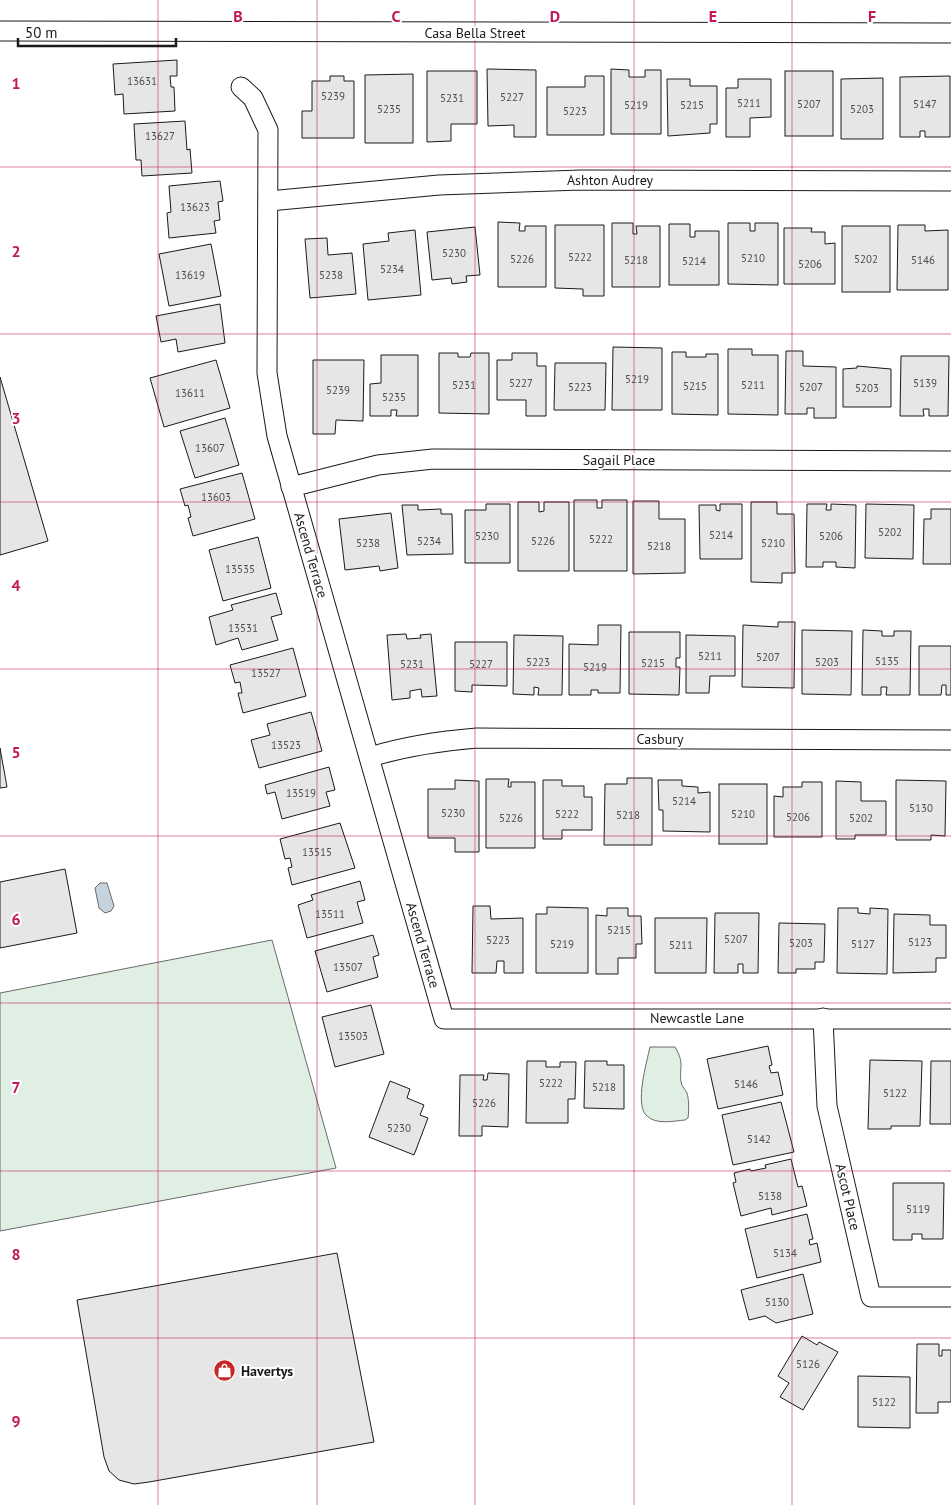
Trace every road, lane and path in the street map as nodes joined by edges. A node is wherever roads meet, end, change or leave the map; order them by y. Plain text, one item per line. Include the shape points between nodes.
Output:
1 (0, 31) edge
2 (951, 33) edge
3 (241, 87) dead end
4 (951, 181) edge
5 (269, 201) junction
6 (951, 461) edge
7 (291, 487) junction
8 (951, 740) edge
9 (370, 756) junction
10 (823, 1018) junction
11 (444, 1019) joint
12 (951, 1019) edge
13 (951, 1297) edge

1 - 2 street, Casa Bella Street
3 - 5 street, Ascend Terrace via 253,98 268,130
4 - 5 street, Ashton Audrey via 581,180 439,185
5 - 7 street, Ascend Terrace via 267,374 277,436
6 - 7 street, Sagail Place via 433,459 378,466
7 - 9 street, Ascend Terrace
8 - 9 street, Casbury via 477,738 438,741
9 - 11 street, Ascend Terrace
10 - 11 street, Newcastle Lane
10 - 12 street, Newcastle Lane
10 - 13 street, Ascot Place via 827,1106 871,1297

